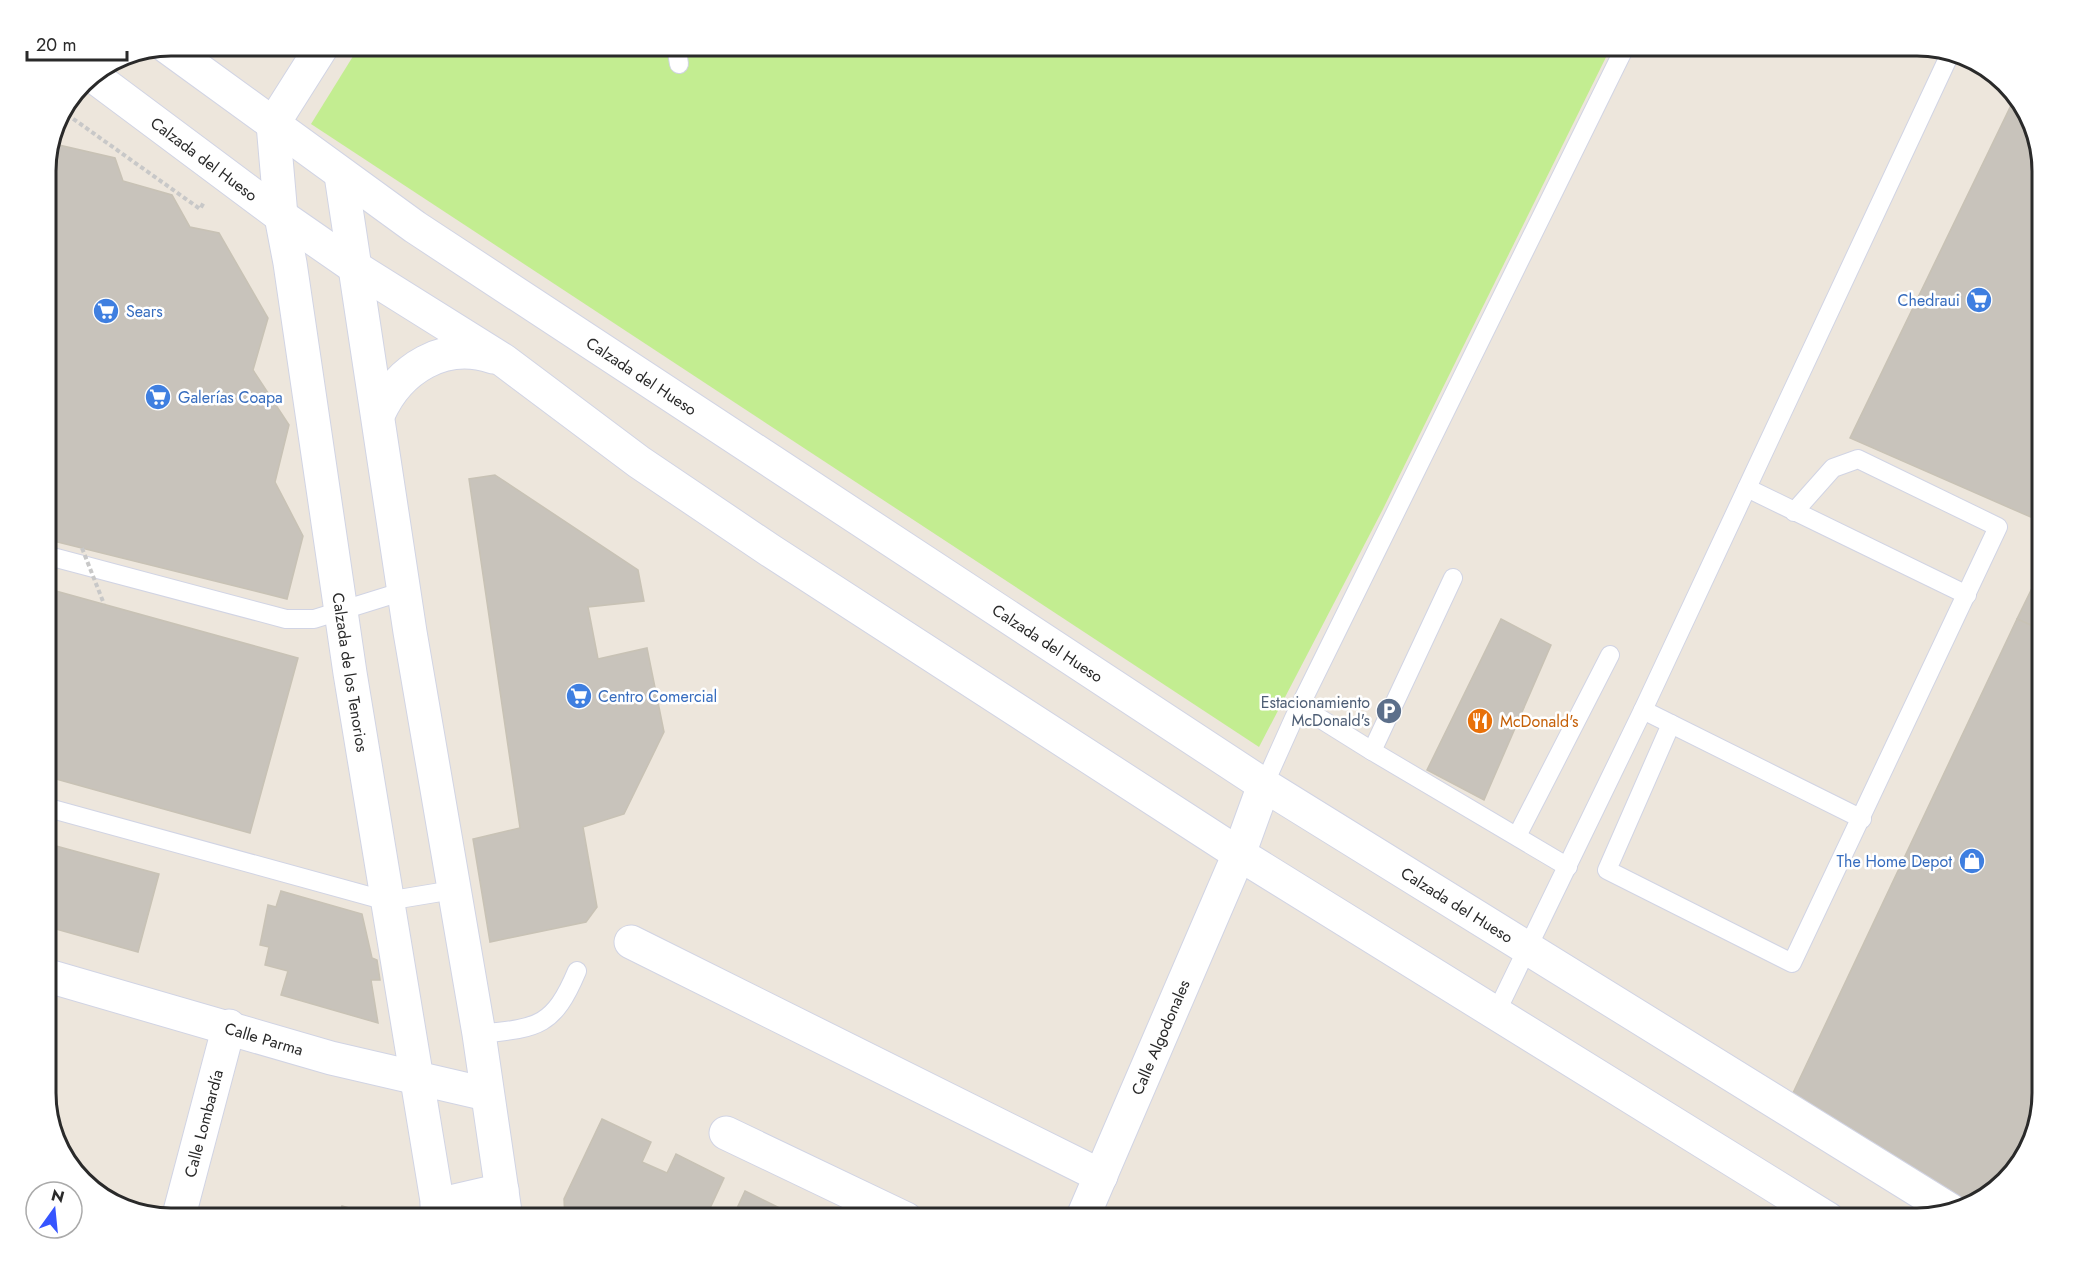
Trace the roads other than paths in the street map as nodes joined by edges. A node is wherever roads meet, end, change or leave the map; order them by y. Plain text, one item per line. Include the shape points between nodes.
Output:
1 (180, 56) edge
2 (316, 56) edge
3 (678, 56) edge
4 (1621, 56) edge
5 (1947, 60) edge
6 (679, 64) dead end
7 (100, 81) edge
8 (273, 124) junction
9 (341, 175) junction
10 (281, 216) junction
11 (356, 268) junction
12 (503, 360) junction
13 (379, 413) junction
14 (1747, 488) junction
15 (1794, 512) junction
16 (56, 558) edge
17 (1453, 578) dead end
18 (404, 591) junction
19 (1967, 596) junction
20 (341, 611) junction
21 (1611, 655) dead end
22 (1300, 706) junction
23 (1643, 711) junction
24 (1671, 724) junction
25 (1372, 752) junction
26 (1264, 785) junction
27 (56, 810) edge
28 (1862, 819) junction
29 (1517, 836) junction
30 (1239, 854) junction
31 (1568, 867) junction
32 (453, 890) junction
33 (387, 901) junction
34 (631, 942) dead end
35 (1529, 948) junction
36 (577, 971) dead end
37 (56, 978) edge
38 (1495, 1015) junction
39 (229, 1026) junction
40 (479, 1034) junction
41 (416, 1079) junction
42 (486, 1094) junction
43 (726, 1133) dead end
44 (1101, 1176) junction
45 (504, 1204) edge
46 (1943, 1206) edge
47 (181, 1208) edge
48 (437, 1208) edge
49 (471, 1208) edge
50 (883, 1208) edge
51 (1087, 1208) edge
52 (1810, 1208) edge

1 - 8 main road, Calzada del Hueso
2 - 8 main road
3 - 6 lane
4 - 22 lane
5 - 14 lane
7 - 10 main road, Calzada del Hueso
8 - 9 main road, Calzada del Hueso
8 - 10 main road, Calzada de los Tenorios
9 - 11 main road
9 - 26 main road, Calzada del Hueso
10 - 11 main road, Calzada del Hueso
10 - 20 main road, Calzada de los Tenorios
11 - 12 main road, Calzada del Hueso
11 - 13 main road
12 - 13 main road via 467,352 430,358 399,380
12 - 30 main road, Calzada del Hueso via 639,462 761,545
13 - 18 main road
14 - 15 lane
14 - 23 lane
15 - 19 lane
15 - 19 lane via 1833,468 1858,459 1998,527
16 - 20 lane via 286,620 314,619
17 - 25 lane
18 - 20 lane
18 - 32 main road
19 - 28 lane
20 - 33 main road, Calzada de los Tenorios
21 - 29 lane
22 - 25 lane
22 - 26 lane
23 - 24 lane
23 - 31 lane
24 - 28 lane
24 - 28 lane via 1607,870 1792,963
25 - 29 lane
26 - 30 main road, Calle Algodonales
26 - 35 main road, Calzada del Hueso
27 - 33 lane
29 - 31 lane
30 - 38 main road, Calzada del Hueso
30 - 44 main road, Calle Algodonales
31 - 35 lane
32 - 33 lane
32 - 40 main road
33 - 41 main road, Calzada de los Tenorios
34 - 44 main road
35 - 38 lane
35 - 46 main road, Calzada del Hueso
36 - 40 lane via 564,1001 539,1025
37 - 39 main road, Calle Parma
38 - 52 main road, Calzada del Hueso
39 - 41 main road, Calle Parma
39 - 47 main road, Calle Lombardía
40 - 42 main road
41 - 42 main road, Calle Parma
41 - 48 main road, Calzada de los Tenorios
42 - 45 main road
43 - 50 main road
44 - 51 main road, Calle Algodonales
45 - 49 main road

